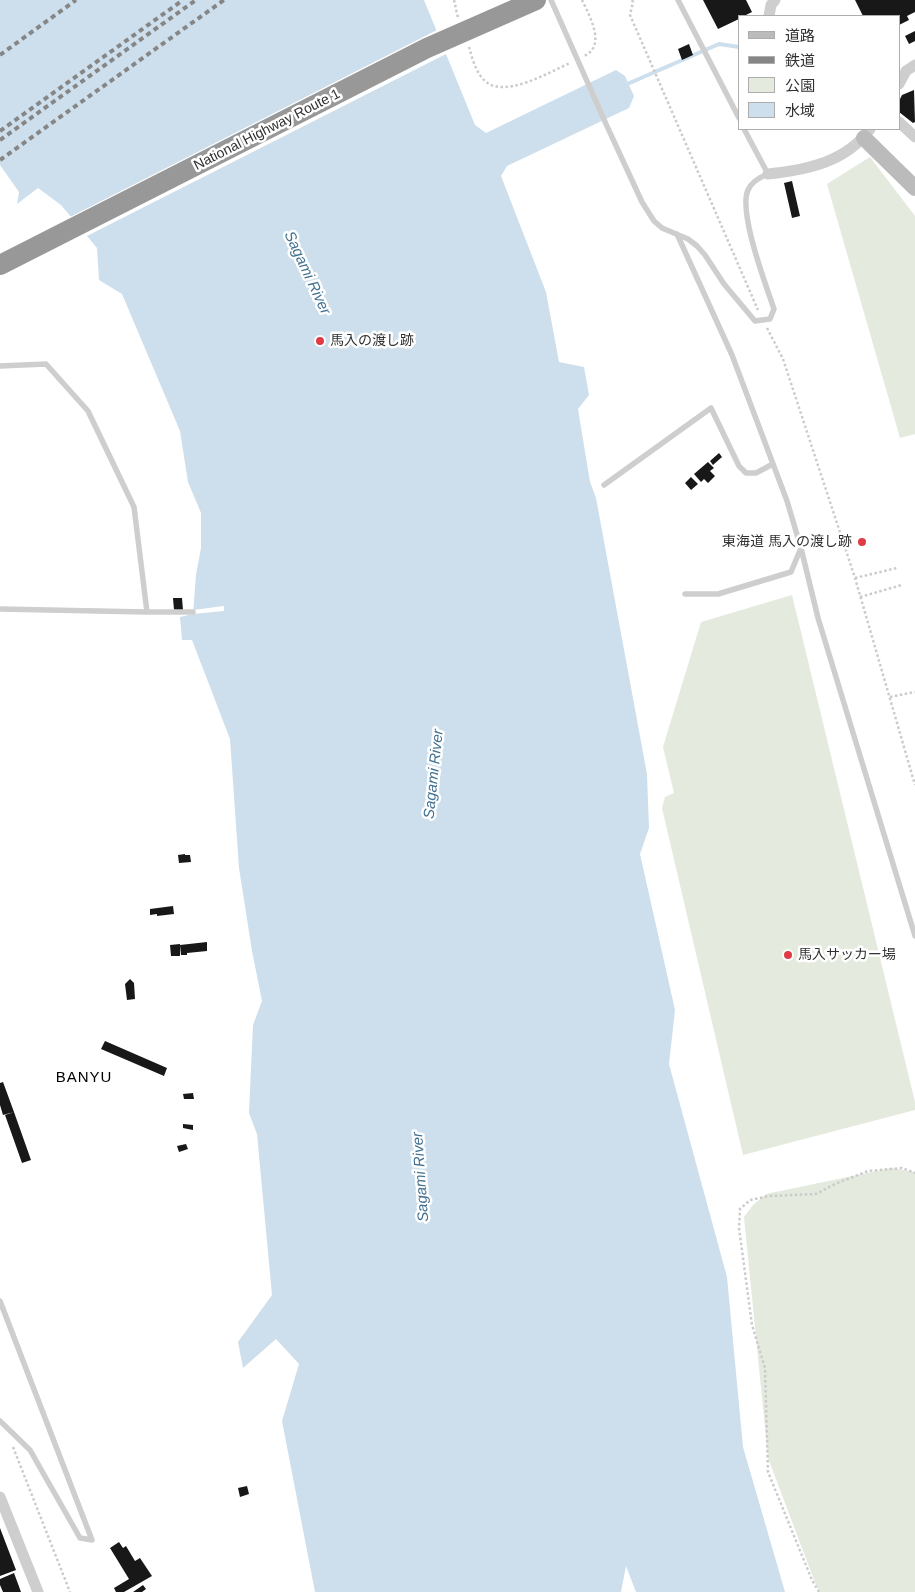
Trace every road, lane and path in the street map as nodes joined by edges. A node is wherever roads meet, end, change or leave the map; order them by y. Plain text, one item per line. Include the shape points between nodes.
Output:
1 (454, 0) edge
2 (536, 0) edge
3 (551, 0) edge
4 (582, 0) edge
5 (632, 0) edge
6 (678, 0) edge
7 (775, 0) edge
8 (769, 15) edge
9 (460, 22) dead end
10 (466, 40) dead end
11 (577, 59) junction
12 (915, 65) edge
13 (900, 82) edge
14 (738, 116) edge
15 (900, 123) edge
16 (745, 130) edge
17 (867, 133) edge
18 (915, 137) edge
19 (768, 174) junction
20 (915, 188) edge
21 (677, 234) junction
22 (0, 265) edge
23 (763, 321) junction
24 (0, 366) edge
25 (773, 464) junction
26 (604, 485) dead end
27 (801, 548) junction
28 (898, 568) dead end
29 (854, 578) junction
30 (902, 586) dead end
31 (685, 594) dead end
32 (860, 597) junction
33 (0, 609) edge
34 (148, 612) junction
35 (193, 612) dead end
36 (915, 692) edge
37 (889, 697) junction
38 (915, 785) edge
39 (915, 936) edge
40 (915, 1173) edge
41 (0, 1301) edge
42 (2, 1423) edge
43 (0, 1497) edge
44 (38, 1592) edge
45 (70, 1592) edge
46 (820, 1592) edge

1 - 9 path
2 - 22 highway, National Highway Route 1 via 427,48
3 - 11 lane
4 - 11 path via 591,18 595,46
5 - 23 path via 630,15
6 - 14 lane
7 - 8 street
10 - 11 path via 483,80 503,87 518,86
11 - 21 lane via 642,202 654,221
12 - 13 street via 906,71
15 - 18 street
16 - 19 lane
17 - 19 street via 853,148 829,162
17 - 20 street
19 - 23 lane via 749,188 746,201 751,232 774,309 770,319
21 - 23 lane via 697,246 755,321
21 - 25 lane via 732,355
23 - 29 path via 782,359
24 - 34 lane via 46,364 88,412 134,507
25 - 26 lane via 756,473 746,473 739,466 711,408
25 - 27 lane
27 - 31 lane via 791,572 718,594
27 - 39 lane via 818,618
28 - 29 path
29 - 32 path
30 - 32 path
32 - 37 path
33 - 34 lane
34 - 35 lane
36 - 37 path
37 - 38 path
40 - 46 path via 902,1168 868,1171 816,1194 769,1196 750,1200 740,1209 739,1228 752,1325 764,1368 768,1472 812,1580
41 - 42 lane via 92,1540 80,1538 30,1450
42 - 45 path
43 - 44 street

